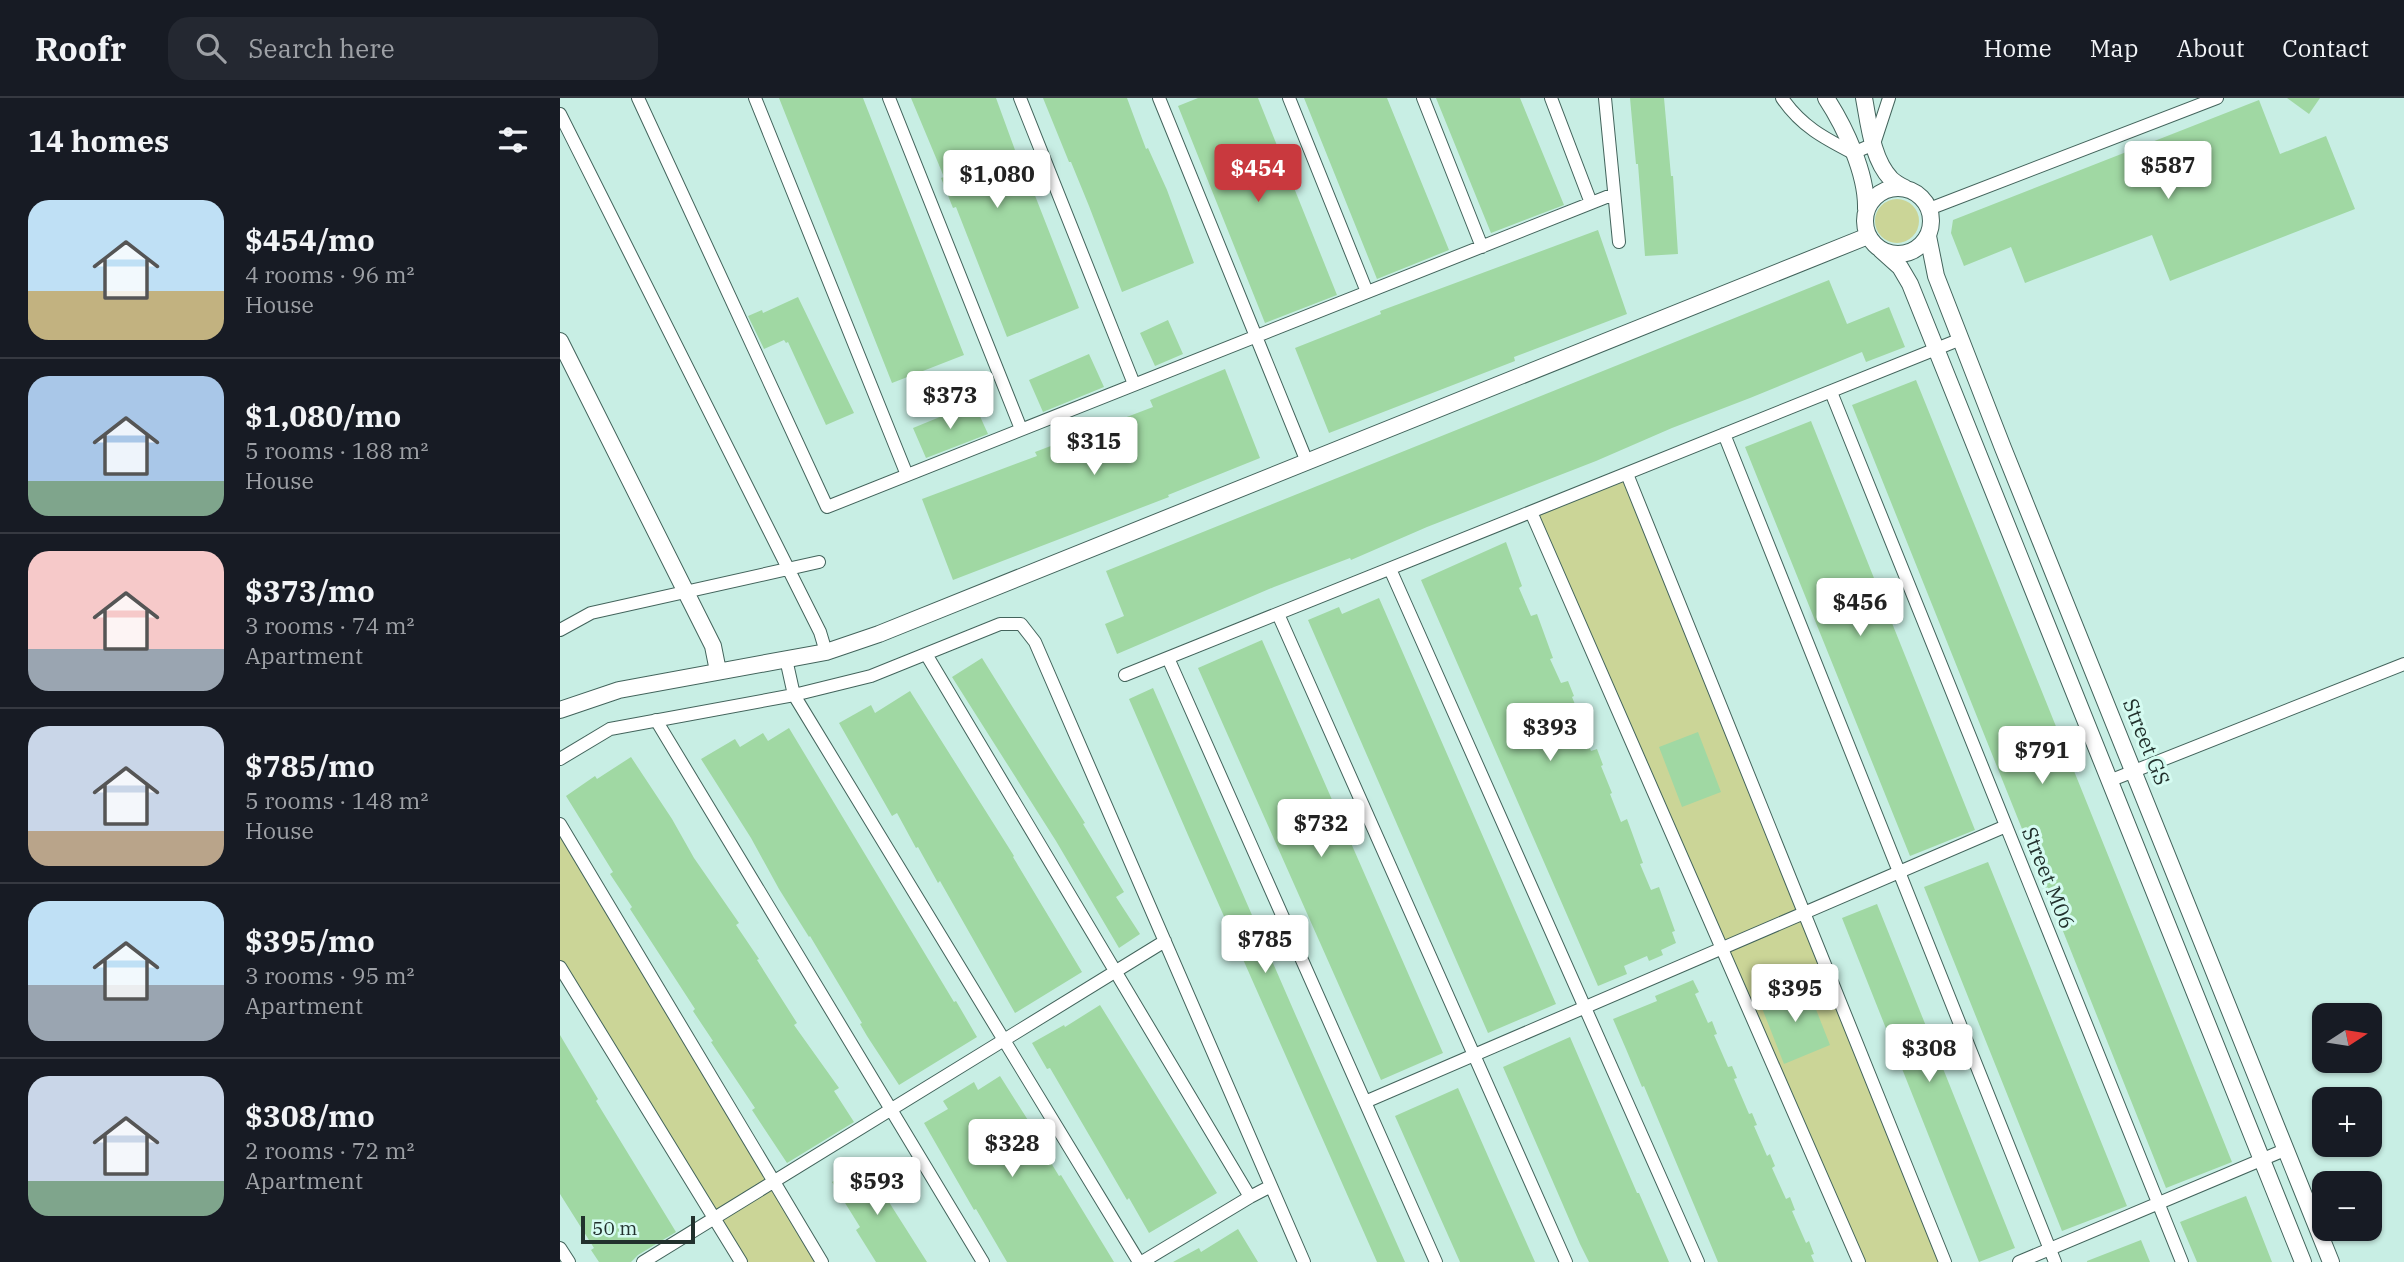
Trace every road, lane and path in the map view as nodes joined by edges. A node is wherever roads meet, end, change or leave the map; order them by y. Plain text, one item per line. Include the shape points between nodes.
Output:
1 (638, 98) edge
2 (755, 98) edge
3 (890, 98) edge
4 (1020, 98) edge
5 (1159, 98) edge
6 (1289, 98) edge
7 (1423, 98) edge
8 (1551, 98) edge
9 (1605, 98) edge
10 (1782, 98) edge
11 (1826, 98) edge
12 (1864, 98) edge
13 (1889, 98) edge
14 (2217, 98) edge
15 (560, 114) edge
16 (1874, 144) junction
17 (1853, 153) junction
18 (1905, 188) junction
19 (1614, 194) junction
20 (1591, 204) junction
21 (1866, 209) junction
22 (1929, 209) junction
23 (1868, 236) junction
24 (1928, 236) junction
25 (1619, 242) dead end
26 (1482, 247) junction
27 (1881, 250) junction
28 (1367, 292) junction
29 (1257, 336) junction
30 (1961, 339) junction
31 (560, 341) edge
32 (1936, 349) junction
33 (1134, 384) junction
34 (1831, 392) junction
35 (1021, 429) junction
36 (1724, 435) junction
37 (2003, 448) junction
38 (1979, 457) junction
39 (1307, 462) junction
40 (1627, 474) junction
41 (907, 475) junction
42 (1531, 512) junction
43 (819, 562) dead end
44 (789, 569) junction
45 (1390, 569) junction
46 (2057, 578) junction
47 (2032, 590) junction
48 (685, 592) junction
49 (1278, 614) junction
50 (560, 630) edge
51 (826, 652) junction
52 (926, 654) junction
53 (1168, 658) junction
54 (786, 659) junction
55 (2404, 664) edge
56 (718, 671) junction
57 (1125, 675) dead end
58 (794, 695) junction
59 (560, 710) edge
60 (656, 720) junction
61 (560, 759) edge
62 (2135, 771) junction
63 (2109, 781) junction
64 (560, 824) edge
65 (2006, 826) junction
66 (1899, 872) junction
67 (1804, 913) junction
68 (1165, 941) junction
69 (1722, 948) junction
70 (560, 967) edge
71 (1114, 972) junction
72 (1585, 1008) junction
73 (1004, 1040) junction
74 (1474, 1055) junction
75 (1365, 1102) junction
76 (891, 1109) junction
77 (2287, 1149) junction
78 (2261, 1161) junction
79 (773, 1182) junction
80 (1271, 1186) junction
81 (1250, 1197) junction
82 (2158, 1204) junction
83 (714, 1218) junction
84 (560, 1248) edge
85 (2050, 1249) junction
86 (569, 1262) edge
87 (643, 1262) edge
88 (741, 1262) edge
89 (822, 1262) edge
90 (983, 1262) edge
91 (1141, 1262) edge
92 (1304, 1262) edge
93 (1436, 1262) edge
94 (1566, 1262) edge
95 (1698, 1262) edge
96 (1859, 1262) edge
97 (1945, 1262) edge
98 (2019, 1262) edge
99 (2055, 1262) edge
100 (2182, 1262) edge
101 (2303, 1262) edge
102 (2332, 1262) edge

1 - 41 street via 827,507
2 - 41 street
3 - 35 street
4 - 33 street
5 - 29 street
6 - 28 street
7 - 26 street
8 - 20 street
9 - 19 street
10 - 17 street via 1794,116
11 - 17 street
12 - 16 street
13 - 16 street
14 - 22 street
15 - 44 street
16 - 17 street
16 - 18 street via 1891,179
17 - 21 street via 1867,190
18 - 21 street via 1878,194
18 - 22 street via 1920,196
19 - 20 street
19 - 25 street
20 - 26 street
21 - 23 street
22 - 24 street
23 - 27 street
23 - 39 street
24 - 27 street via 1908,253
24 - 30 street, Street GS via 1936,276
26 - 28 street
27 - 32 street via 1910,284
28 - 29 street
29 - 33 street
29 - 39 street
30 - 32 street
30 - 37 street, Street GS
31 - 48 street
32 - 34 street
32 - 38 street
33 - 35 street
34 - 36 street
34 - 65 street, Street M06
35 - 41 street
36 - 40 street
36 - 66 street
37 - 38 street
37 - 46 street, Street GS
38 - 47 street
39 - 51 street
40 - 42 street
40 - 67 street
42 - 45 street
42 - 69 street
43 - 44 street
44 - 48 street
44 - 51 street
45 - 49 street
45 - 72 street
46 - 47 street
46 - 62 street, Street GS
47 - 63 street
48 - 50 street via 591,613
48 - 56 street via 713,646
49 - 53 street
49 - 74 street
51 - 54 street
52 - 58 street via 871,677
52 - 68 street via 1000,624 1021,624 1035,642
52 - 71 street
53 - 57 street
53 - 75 street
54 - 56 street
54 - 58 street
55 - 62 street
56 - 59 street via 619,690
58 - 60 street
58 - 73 street
60 - 61 street via 610,729
60 - 76 street
62 - 63 street
62 - 77 street, Street GS
63 - 78 street
64 - 79 street
65 - 66 street
65 - 82 street, Street M06
66 - 67 street
66 - 85 street
67 - 69 street
67 - 97 street
68 - 71 street
68 - 80 street
69 - 72 street
69 - 96 street
70 - 83 street
71 - 73 street
71 - 81 street
72 - 74 street
72 - 95 street
73 - 76 street
73 - 91 street
74 - 75 street
74 - 94 street
75 - 93 street
76 - 79 street
76 - 90 street
77 - 78 street
77 - 102 street, Street GS
78 - 82 street
78 - 101 street
79 - 83 street
79 - 89 street
80 - 81 street
80 - 92 street
81 - 91 street
82 - 85 street
82 - 100 street, Street M06
83 - 87 street
83 - 88 street
84 - 86 street
85 - 98 street
85 - 99 street

